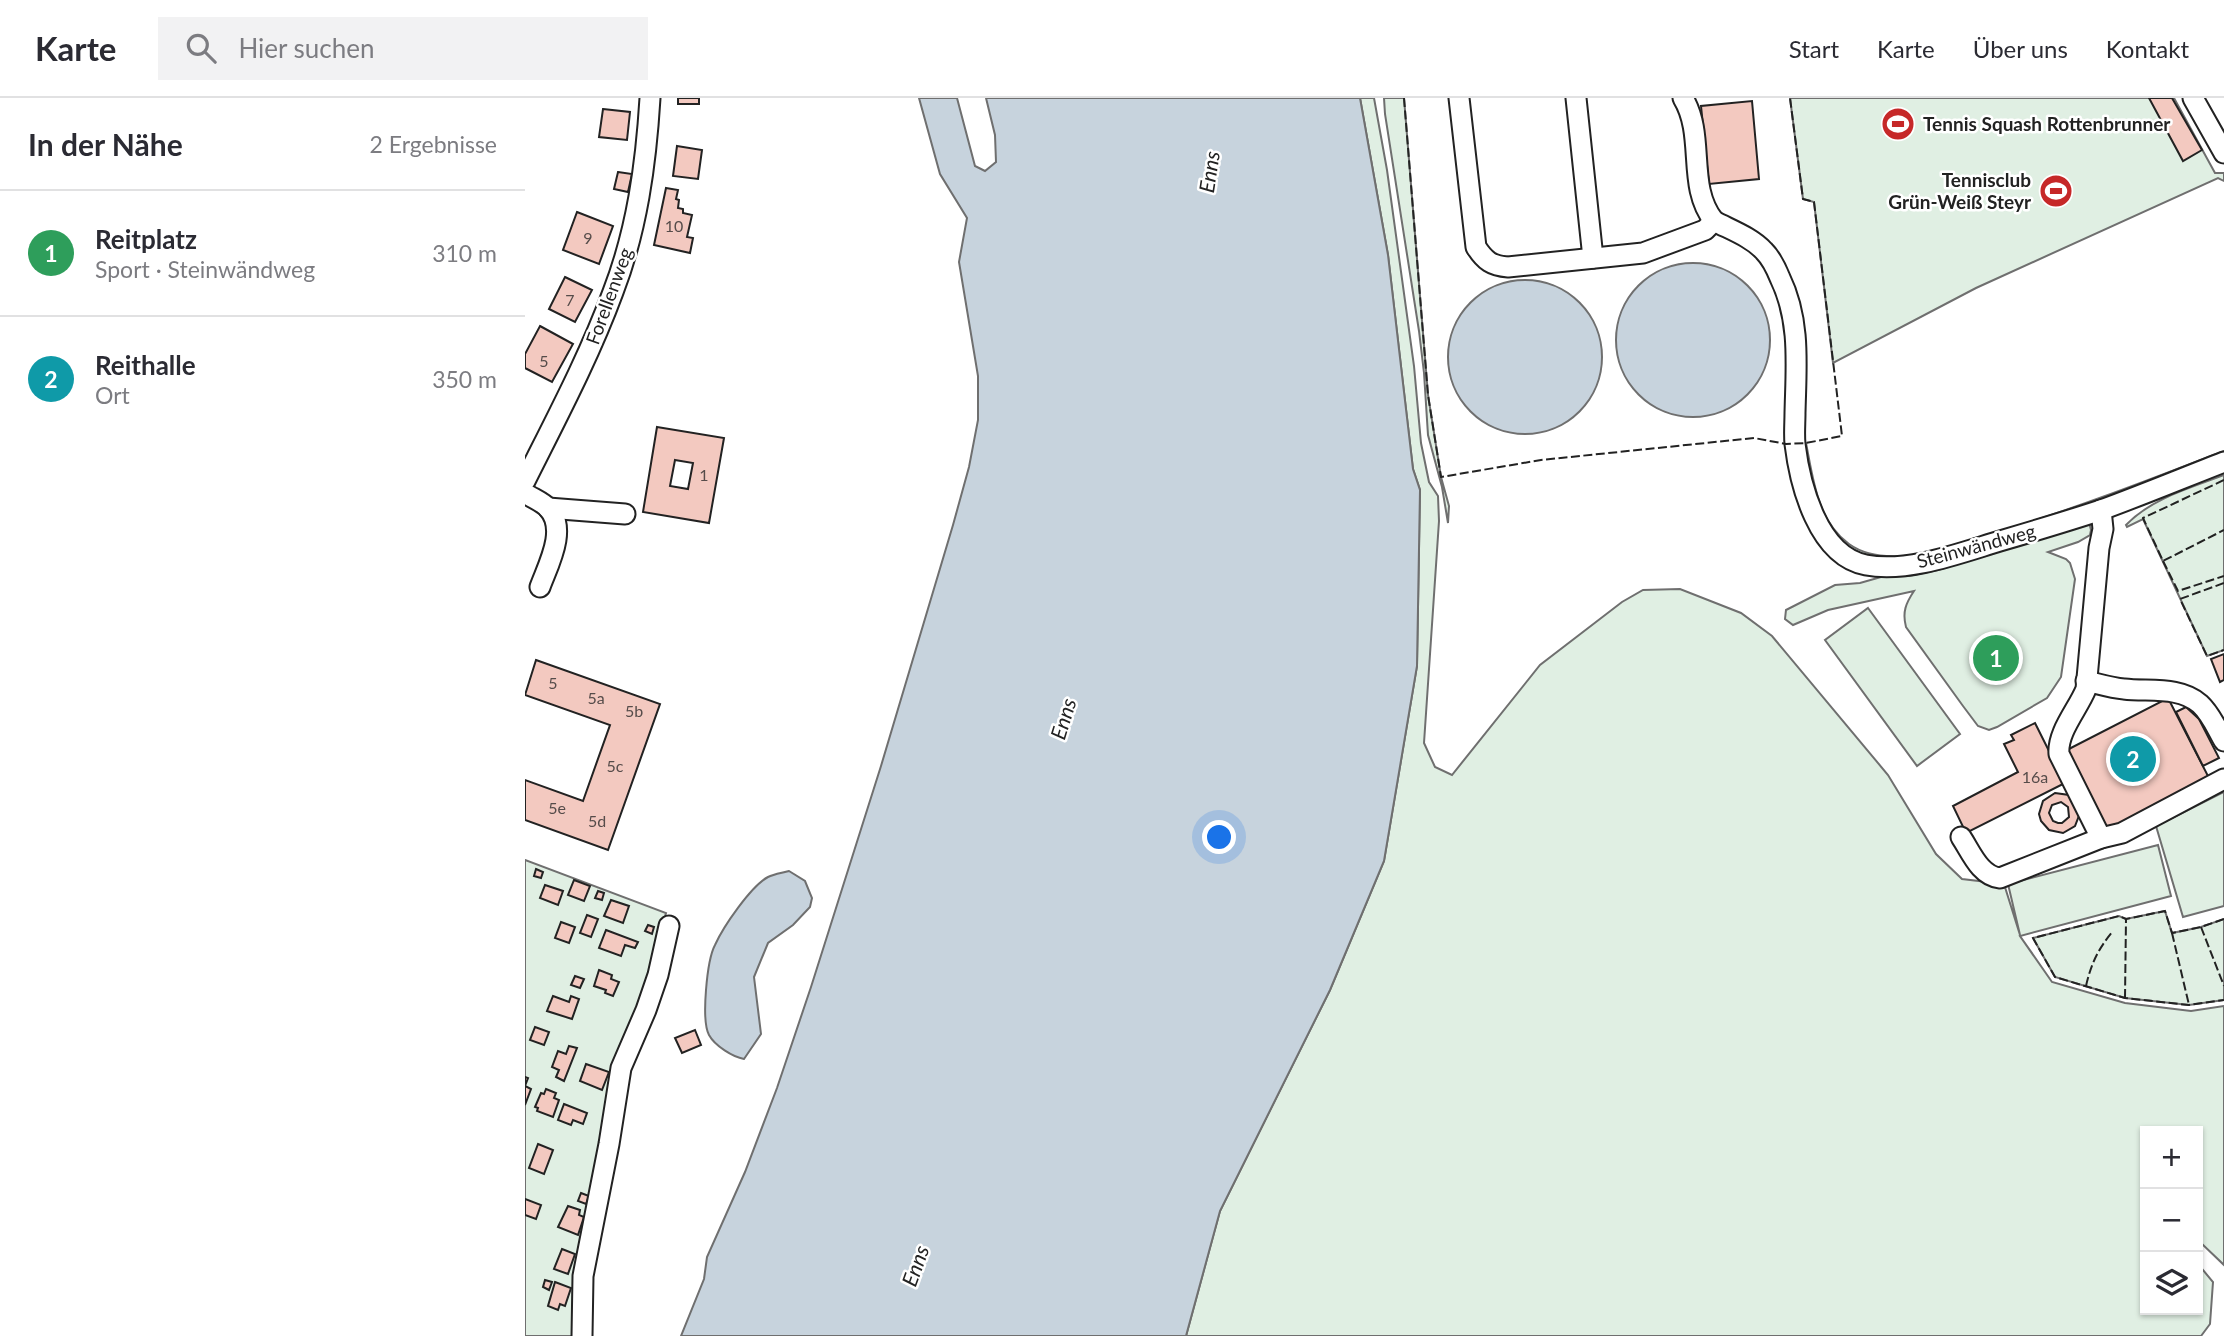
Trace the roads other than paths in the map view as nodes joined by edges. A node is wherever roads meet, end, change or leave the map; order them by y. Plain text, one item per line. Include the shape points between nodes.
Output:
1 (650, 98) edge
2 (1459, 98) edge
3 (1576, 98) edge
4 (1683, 98) edge
5 (2193, 98) edge
6 (2224, 153) edge
7 (1714, 221) junction
8 (1593, 258) junction
9 (2224, 461) edge
10 (525, 481) edge
11 (525, 493) edge
12 (548, 508) junction
13 (2101, 510) junction
14 (625, 514) dead end
15 (540, 587) dead end
16 (2086, 681) junction
17 (2224, 741) edge
18 (2224, 779) edge
19 (1961, 837) dead end
20 (2101, 838) junction
21 (669, 926) dead end
22 (582, 1336) edge

1 - 10 street, Forellenweg via 643,179 614,290 588,355
2 - 8 street via 1476,247 1483,259 1508,267
3 - 8 street
4 - 7 street via 1693,115 1700,197
5 - 6 street
7 - 8 street via 1705,230 1643,253
7 - 13 street, Steinwändweg via 1764,251 1788,297 1796,334 1795,443 1813,515 1838,551 1864,565 1919,564
9 - 13 street, Steinwändweg
11 - 12 street
12 - 14 street
12 - 15 street via 556,520 557,537
13 - 16 street via 2103,529
16 - 17 street via 2185,696 2200,704
16 - 20 street via 2080,705 2058,743 2059,754
18 - 20 street via 2122,834
19 - 20 street via 1984,872 2000,878
21 - 22 street via 650,999 621,1068 583,1276

